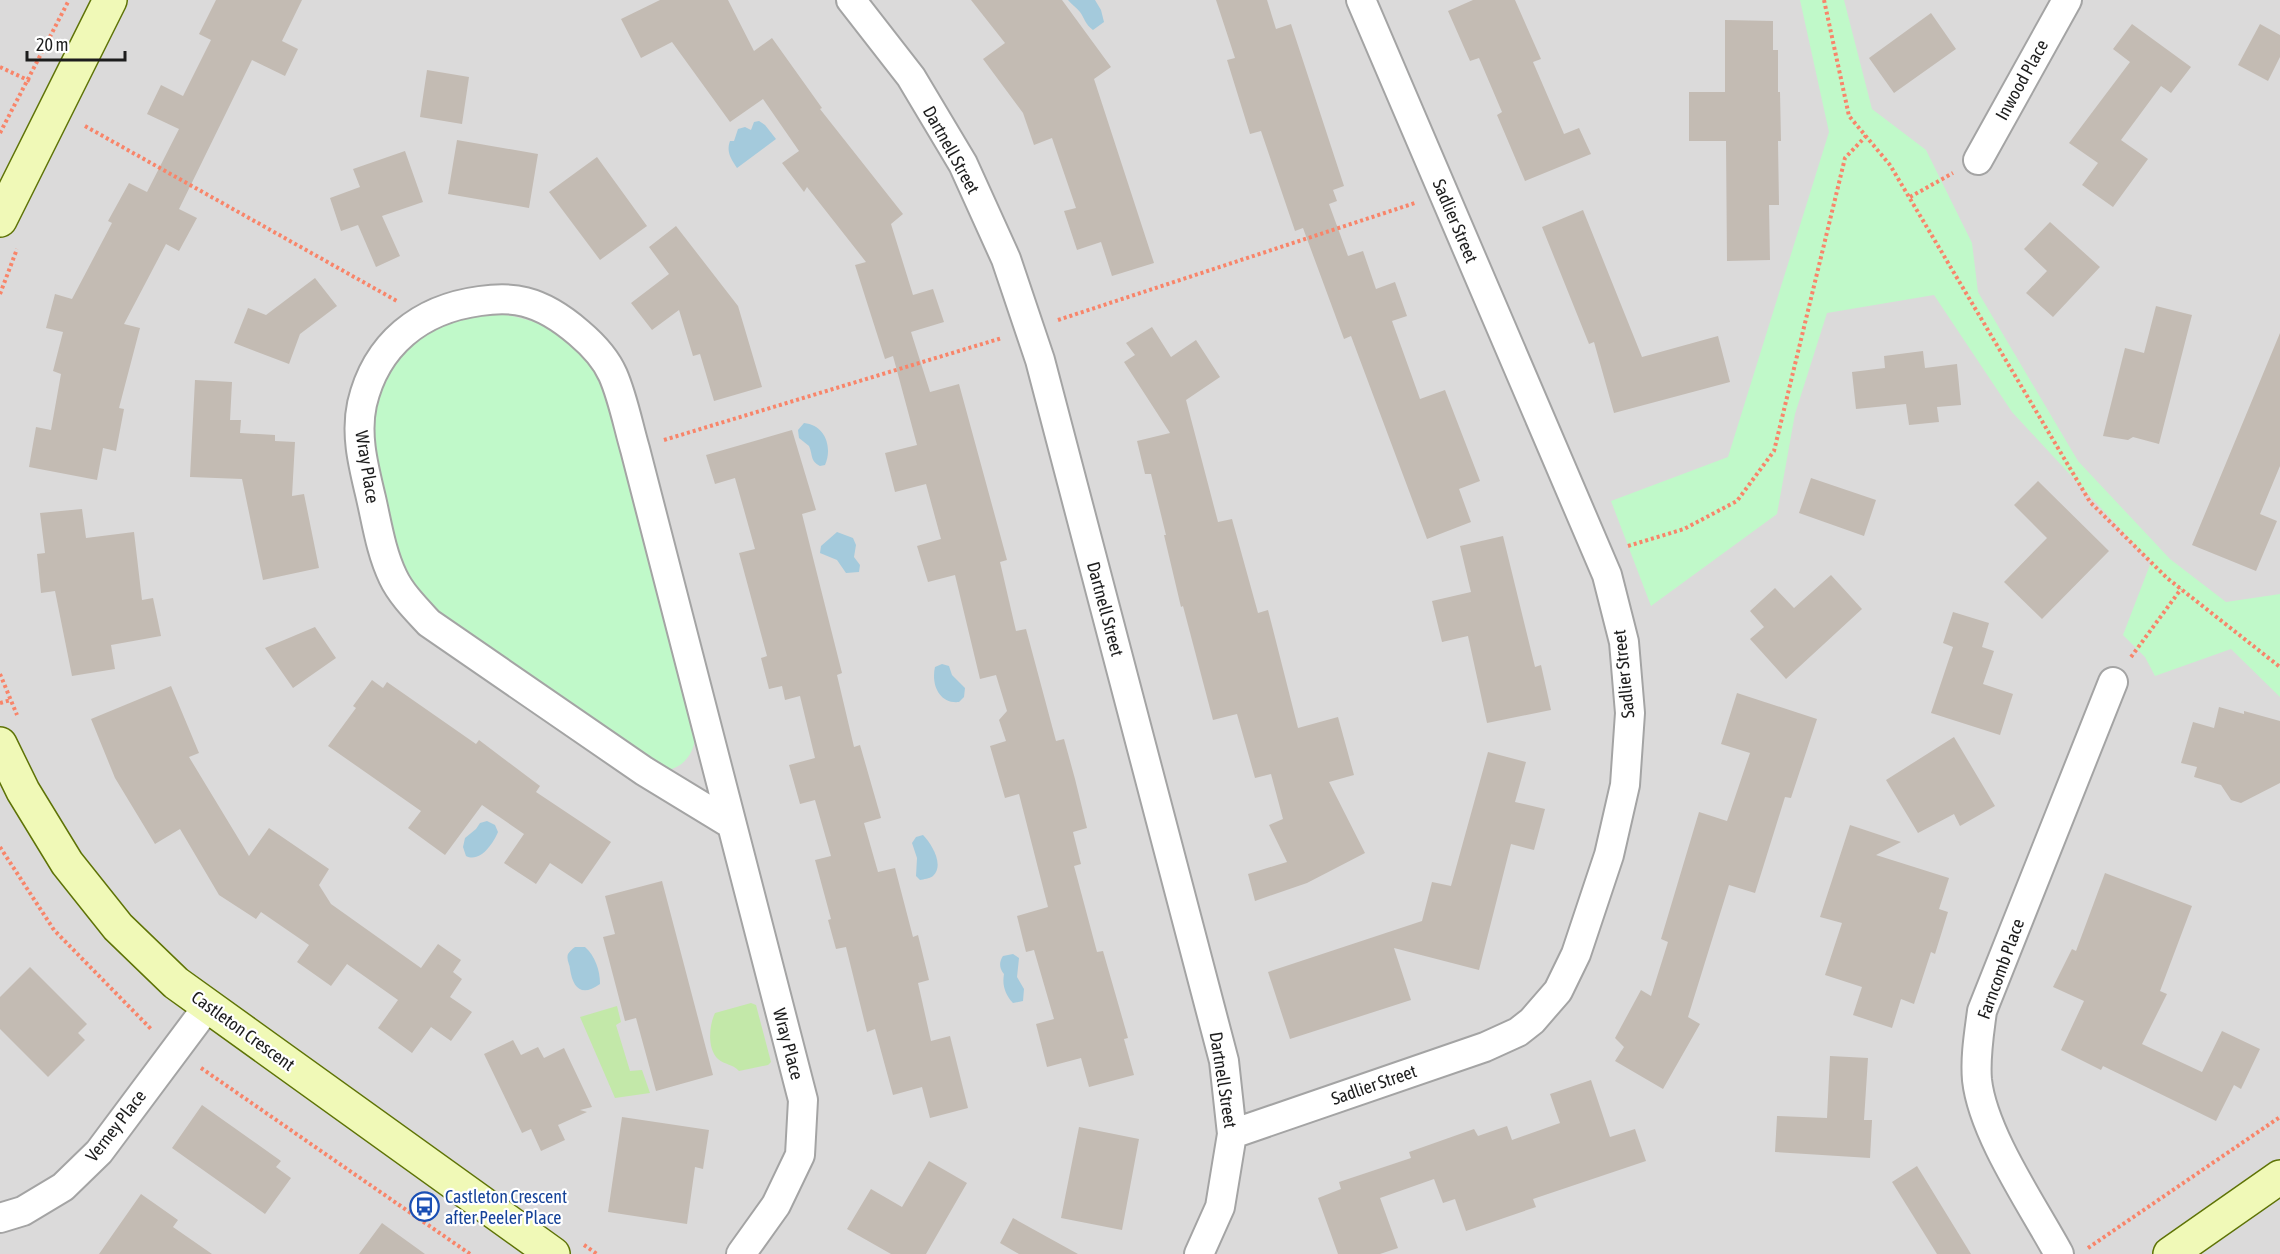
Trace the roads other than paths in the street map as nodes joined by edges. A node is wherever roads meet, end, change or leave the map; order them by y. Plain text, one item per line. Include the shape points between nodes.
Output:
1 (110, 0) edge
2 (851, 0) edge
3 (1360, 0) edge
4 (2067, 0) edge
5 (1978, 160) road end
6 (0, 220) edge
7 (2113, 682) road end
8 (6, 743) edge
9 (731, 824) junction
10 (208, 1006) junction
11 (1232, 1134) junction
12 (2280, 1177) edge
13 (0, 1218) edge
14 (555, 1250) edge
15 (741, 1254) edge
16 (1199, 1254) edge
17 (2060, 1254) edge
18 (2170, 1254) edge

1 - 6 street
2 - 11 street, Dartnell Street via 911,77 963,164 1006,259 1030,329 1224,1061
3 - 11 street, Sadlier Street via 1607,575 1624,642 1630,713 1625,785 1609,855 1576,954 1558,991 1532,1021 1485,1047
4 - 5 street, Inwood Place
7 - 17 street, Farncomb Place via 1982,1011 1976,1059 1990,1128
8 - 10 street, Castleton Crescent via 23,791 67,863 118,927 176,982
9 - 9 street, Wray Place via 613,375 592,344 562,318 525,302 495,299 459,304 426,316 392,344 379,362 362,407 363,462 393,578 429,623 644,771
9 - 15 street, Wray Place via 803,1100 800,1155 776,1205
10 - 13 street, Verney Place via 99,1152 63,1187 23,1211
10 - 14 street, Castleton Crescent
11 - 16 street, Dartnell Street via 1220,1207
12 - 18 street

